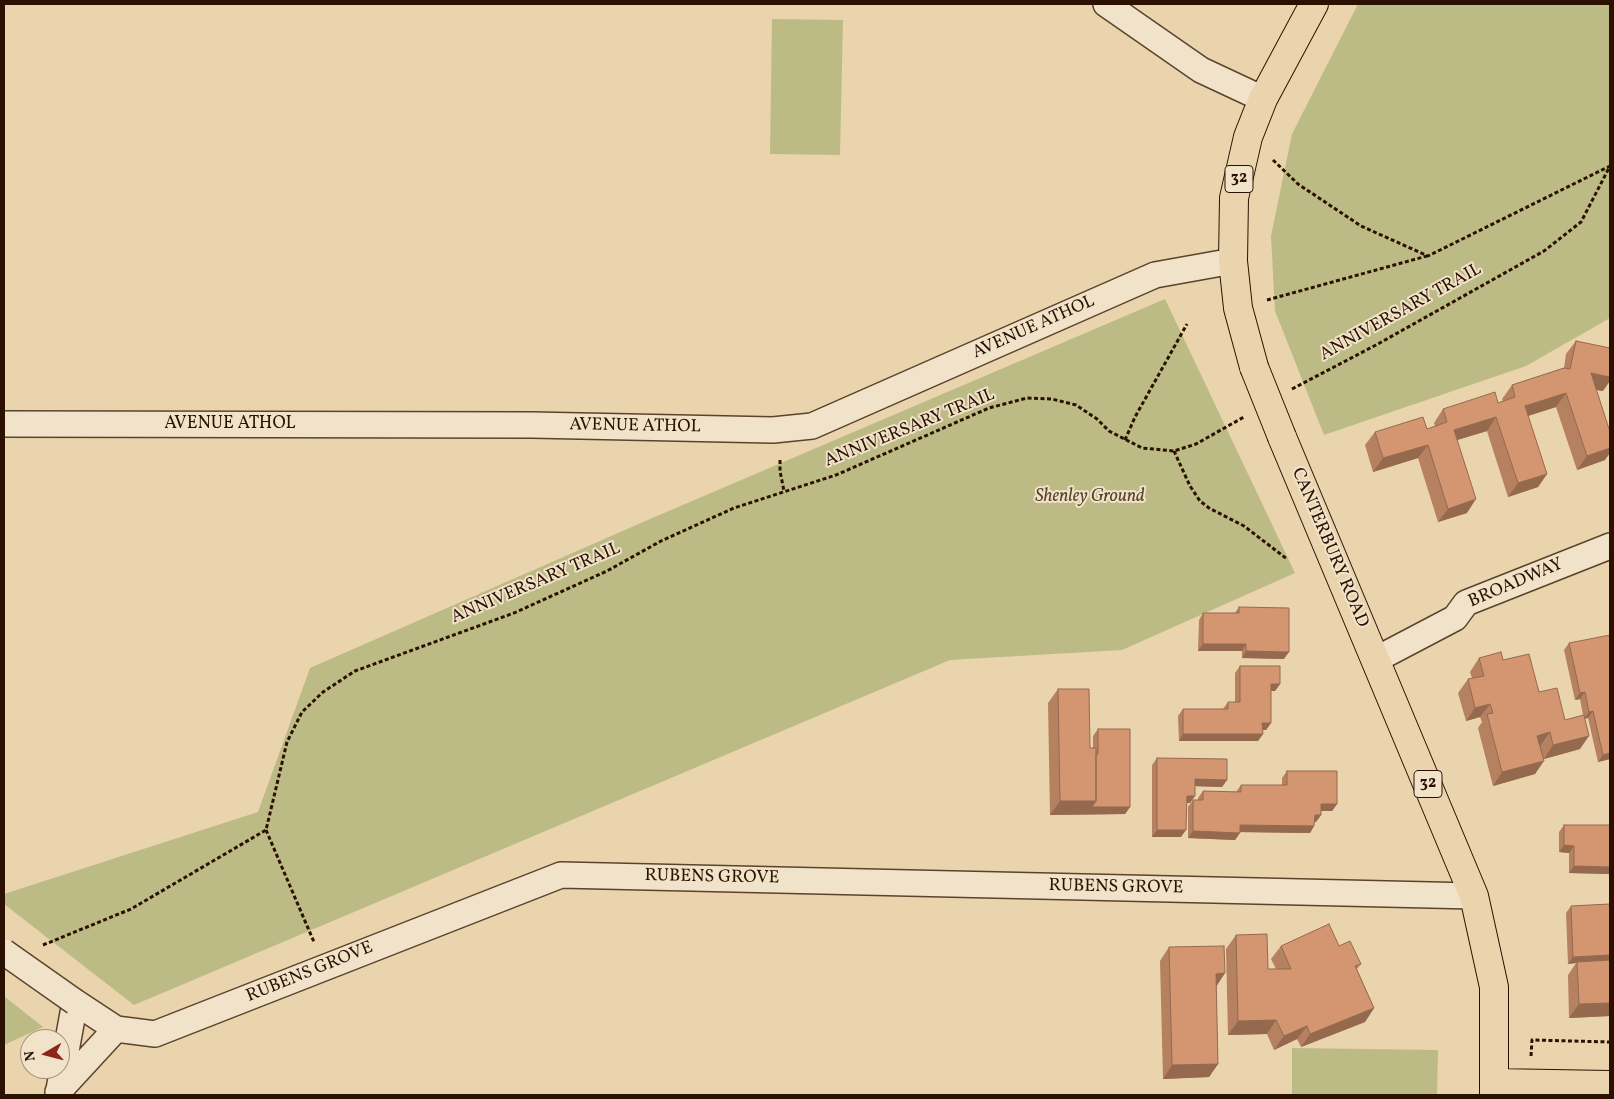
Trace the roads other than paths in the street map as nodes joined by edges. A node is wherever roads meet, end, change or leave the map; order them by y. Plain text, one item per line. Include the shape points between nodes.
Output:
1 (1106, 4) edge
2 (1314, 4) edge
3 (1263, 99) junction
4 (1233, 261) junction
5 (4, 424) edge
6 (1610, 546) edge
7 (1376, 660) junction
8 (1474, 896) junction
9 (4, 952) edge
10 (75, 1002) junction
11 (116, 1030) junction
12 (1610, 1085) edge
13 (1494, 1089) edge
14 (58, 1094) edge

1 - 3 street via 1202,70
2 - 3 main road, CANTERBURY ROAD / 32
3 - 4 main road, CANTERBURY ROAD / 32 via 1248,137 1234,198
4 - 5 street, AVENUE ATHOL via 1155,275 812,426 773,430 532,425
4 - 7 main road, CANTERBURY ROAD / 32, bridge via 1238,308 1254,367
6 - 7 street, BROADWAY via 1466,603 1455,618
7 - 8 main road, CANTERBURY ROAD / 32
8 - 11 street, RUBENS GROVE via 561,875 154,1034
8 - 13 main road, CANTERBURY ROAD / 32 via 1494,987
9 - 10 street, RUBENS GROVE, bridge
10 - 11 street, RUBENS GROVE
10 - 14 street
11 - 14 street
12 - 13 main road via 1530,1084

